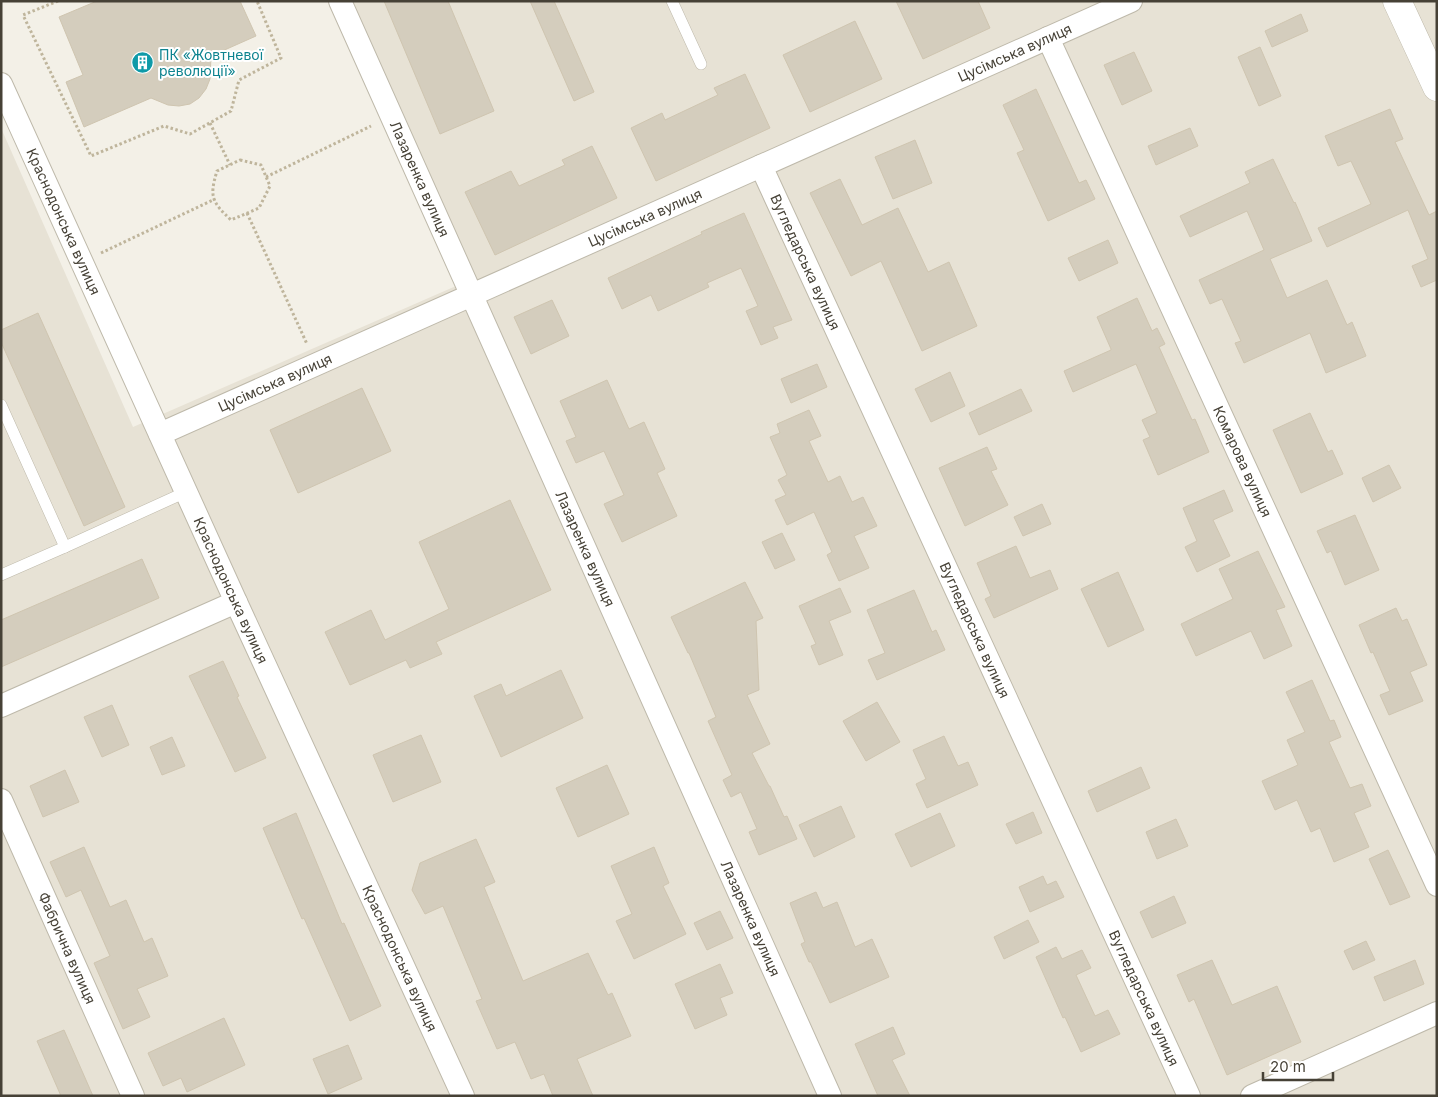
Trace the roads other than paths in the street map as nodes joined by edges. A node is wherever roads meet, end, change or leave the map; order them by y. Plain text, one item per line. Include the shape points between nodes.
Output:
1 (340, 1) edge
2 (672, 1) edge
3 (1131, 1) edge
4 (1397, 1) edge
5 (1048, 38) junction
6 (701, 64) dead end
7 (1, 84) edge
8 (1437, 87) edge
9 (761, 166) junction
10 (471, 295) junction
11 (1, 405) edge
12 (160, 434) junction
13 (186, 492) junction
14 (64, 547) junction
15 (1, 575) edge
16 (236, 602) junction
17 (1, 706) edge
18 (1, 800) edge
19 (1437, 885) edge
20 (1437, 1013) edge
21 (133, 1096) edge
22 (464, 1096) edge
23 (830, 1096) edge
24 (1189, 1096) edge
25 (1252, 1096) edge

1 - 10 street, Лазаренка вулиця
2 - 6 lane
3 - 5 street, Цусімська вулиця
4 - 8 street
5 - 9 street, Цусімська вулиця
5 - 19 street, Комарова вулиця
7 - 12 street, Краснодонська вулиця
9 - 10 street, Цусімська вулиця
9 - 24 street, Вугледарська вулиця
10 - 12 street, Цусімська вулиця
10 - 23 street, Лазаренка вулиця
11 - 14 lane
12 - 13 street, Краснодонська вулиця
13 - 14 lane
13 - 16 street, Краснодонська вулиця
14 - 15 lane
16 - 17 street
16 - 22 street, Краснодонська вулиця
18 - 21 street, Фабрична вулиця
20 - 25 street

